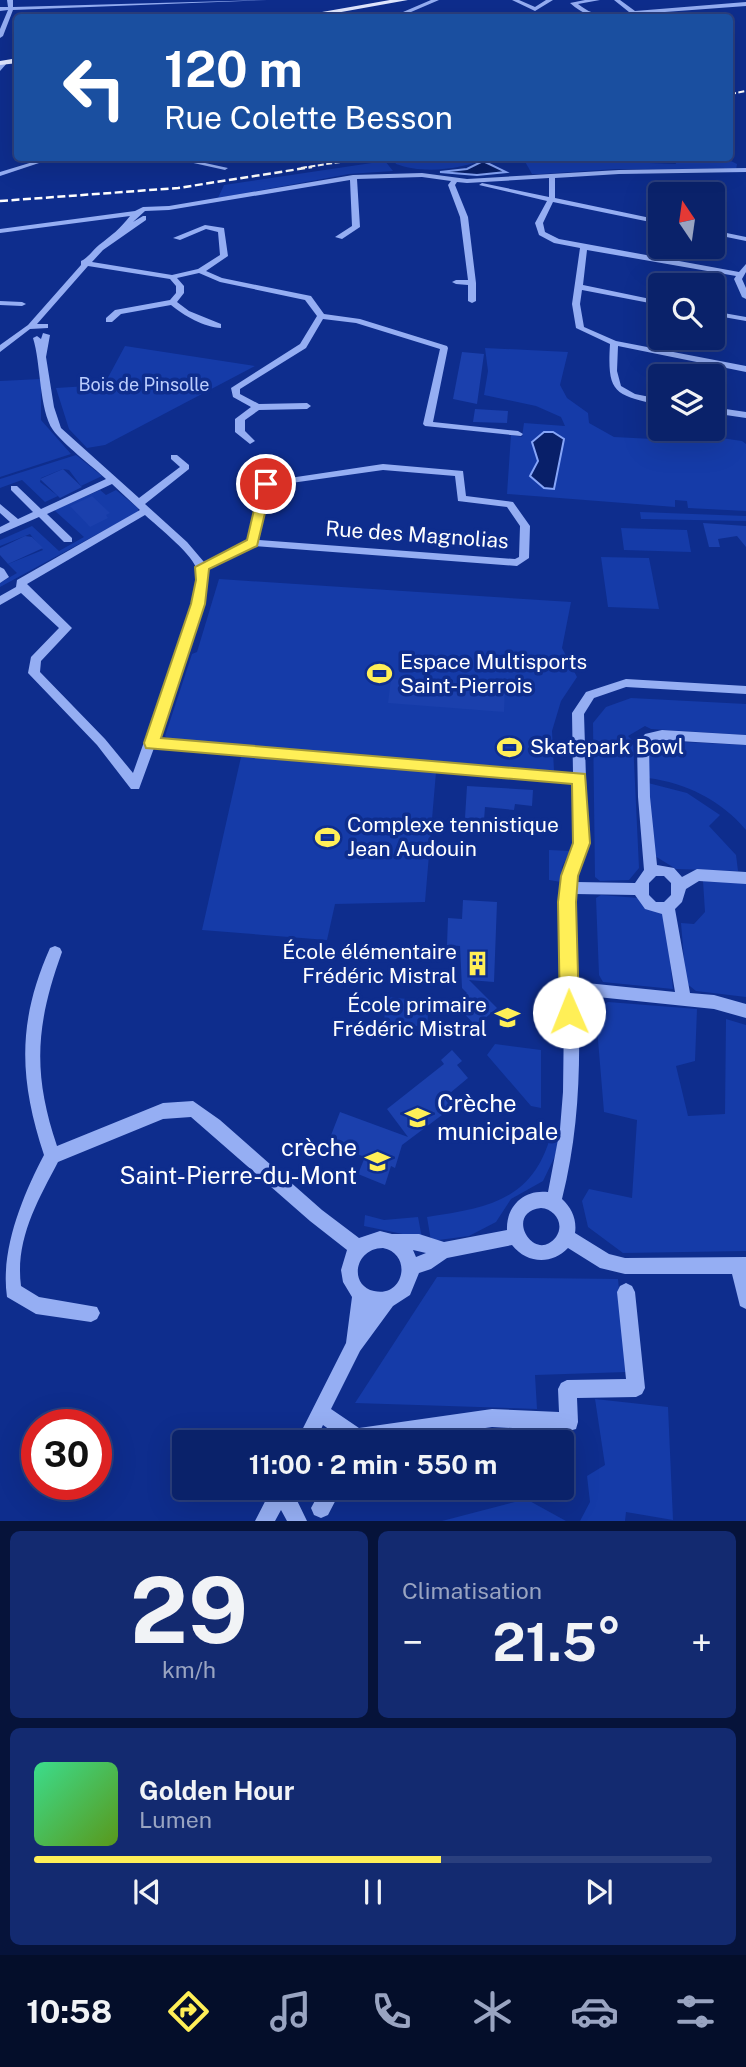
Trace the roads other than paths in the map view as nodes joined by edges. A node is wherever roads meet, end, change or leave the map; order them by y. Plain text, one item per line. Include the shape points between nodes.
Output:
1 (10, 0) edge
2 (264, 0) edge
3 (404, 0) edge
4 (436, 0) edge
5 (515, 0) edge
6 (550, 0) edge
7 (597, 0) edge
8 (617, 0) edge
9 (741, 0) edge
10 (237, 1) edge
11 (746, 4) edge
12 (90, 7) junction
13 (0, 9) edge
14 (11, 9) junction
15 (535, 9) junction
16 (681, 9) junction
17 (87, 14) edge
18 (316, 14) edge
19 (401, 14) edge
20 (536, 14) edge
21 (588, 14) edge
22 (635, 14) edge
23 (644, 14) edge
24 (687, 14) edge
25 (0, 36) edge
26 (42, 161) edge
27 (189, 161) edge
28 (0, 164) edge
29 (225, 168) dead end
30 (13, 170) junction
31 (746, 170) edge
32 (0, 174) edge
33 (353, 177) junction
34 (552, 178) junction
35 (456, 180) junction
36 (467, 181) junction
37 (551, 202) junction
38 (152, 211) junction
39 (134, 214) junction
40 (143, 218) junction
41 (648, 220) edge
42 (0, 231) edge
43 (120, 234) junction
44 (725, 235) edge
45 (339, 237) dead end
46 (177, 238) dead end
47 (746, 239) edge
48 (584, 247) junction
49 (84, 263) junction
50 (746, 266) edge
51 (200, 271) junction
52 (739, 274) junction
53 (172, 277) junction
54 (456, 282) dead end
55 (472, 283) junction
56 (579, 287) junction
57 (60, 291) junction
58 (746, 298) edge
59 (648, 301) edge
60 (173, 302) junction
61 (472, 302) dead end
62 (0, 303) edge
63 (22, 303) dead end
64 (725, 315) edge
65 (321, 316) junction
66 (746, 319) edge
67 (109, 320) dead end
68 (218, 326) dead end
69 (27, 331) junction
70 (43, 333) junction
71 (614, 343) junction
72 (0, 350) edge
73 (746, 369) edge
74 (648, 400) edge
75 (307, 406) dead end
76 (257, 407) junction
77 (725, 412) edge
78 (746, 415) edge
79 (518, 434) dead end
80 (250, 441) dead end
81 (174, 457) dead end
82 (113, 480) junction
83 (14, 488) dead end
84 (0, 506) edge
85 (143, 507) junction
86 (39, 514) junction
87 (17, 523) junction
88 (0, 531) edge
89 (68, 540) dead end
90 (253, 543) junction
91 (202, 567) junction
92 (0, 571) edge
93 (0, 579) edge
94 (22, 588) junction
95 (0, 601) edge
96 (746, 690) edge
97 (746, 740) edge
98 (151, 743) junction
99 (580, 779) junction
100 (651, 872) junction
101 (746, 877) edge
102 (680, 885) junction
103 (568, 888) junction
104 (640, 889) junction
105 (668, 906) junction
106 (55, 952) dead end
107 (569, 988) junction
108 (684, 1000) junction
109 (746, 1011) edge
110 (52, 1156) junction
111 (553, 1203) junction
112 (519, 1236) junction
113 (566, 1237) junction
114 (394, 1241) junction
115 (359, 1248) junction
116 (444, 1250) junction
117 (742, 1265) edge
118 (410, 1267) junction
119 (626, 1292) dead end
120 (361, 1294) junction
121 (746, 1300) edge
122 (386, 1302) junction
123 (91, 1313) dead end
124 (354, 1345) junction
125 (320, 1412) junction
126 (311, 1430) edge
127 (343, 1430) edge
128 (418, 1430) edge
129 (276, 1500) edge
130 (286, 1500) edge
131 (325, 1500) edge
132 (321, 1508) dead end
133 (265, 1521) edge
134 (297, 1521) edge

1 - 14 street
2 - 10 street
3 - 18 main road
4 - 19 street
5 - 15 street
6 - 15 street
7 - 21 street via 573,3
8 - 22 street
9 - 11 street
10 - 12 street
11 - 16 street
12 - 14 street
12 - 17 street
13 - 14 street
14 - 25 street
15 - 20 street
16 - 23 street
16 - 24 street
26 - 30 street
27 - 29 street
28 - 30 street
30 - 32 street
31 - 34 street
33 - 35 street via 400,174
33 - 38 street
33 - 45 street via 356,227
34 - 36 street
34 - 37 street
35 - 36 street
35 - 55 street via 452,185 464,217
36 - 37 street
37 - 41 street
37 - 48 street via 539,223 542,233
38 - 39 street
38 - 40 street
39 - 40 street
39 - 42 street
39 - 43 street
40 - 43 street
43 - 49 street
44 - 47 street
46 - 51 street via 205,227 221,230 224,256
48 - 52 street
48 - 56 street
49 - 53 street
49 - 57 street
50 - 52 street
51 - 53 street
51 - 65 street via 220,280 308,298
52 - 58 street
53 - 60 street via 180,286
54 - 55 street
55 - 61 street
56 - 59 street
56 - 71 street via 580,328
57 - 69 street
57 - 70 street via 46,315
60 - 67 street via 118,312
60 - 68 street via 186,313
62 - 63 street
64 - 66 street
65 - 76 street via 303,346 235,388 236,395
65 - 79 street via 357,321 443,348 428,424
69 - 70 street
69 - 70 street
69 - 72 street
70 - 82 street via 51,418 57,429
71 - 73 street
71 - 74 street via 611,370 620,389
75 - 76 street
76 - 80 street via 240,419 240,432
77 - 78 street
81 - 85 street via 186,467
82 - 85 street
82 - 86 street
83 - 86 street
84 - 87 street
85 - 91 street
85 - 94 street via 21,583
86 - 87 street
86 - 89 street
87 - 88 street
90 - 90 street, Rue des Magnolias via 266,484 383,467 460,473 461,499 510,504 525,526 524,558 517,563
90 - 91 street, Rue des Magnolias
91 - 98 street via 198,604
92 - 93 street via 4,577
94 - 95 street
94 - 98 street via 66,628 35,660 34,673 101,742 135,785
96 - 99 street via 626,683 597,691 576,719
97 - 100 street via 662,735 649,737 643,744
98 - 99 street
99 - 103 street via 582,843
100 - 102 street via 671,876
100 - 104 street via 642,878
101 - 102 street via 697,875
102 - 105 street via 678,901
103 - 104 street
103 - 107 street
104 - 105 street via 650,903
105 - 108 street
106 - 110 street via 41,986 30,1076
107 - 108 street
107 - 111 street via 570,1117
108 - 109 street
110 - 115 street via 163,1111 193,1109 309,1212
110 - 123 street via 16,1231 10,1265 13,1291 36,1305
111 - 112 street via 537,1198 523,1205 516,1219
111 - 113 street via 564,1214
112 - 113 street via 539,1253 556,1250
112 - 116 street
113 - 117 street via 606,1262 625,1266
114 - 115 street via 371,1240
114 - 116 street
114 - 118 street
115 - 120 street via 351,1268 353,1283
116 - 118 street
117 - 121 street
118 - 122 street via 406,1286
119 - 128 street via 636,1388 567,1389 569,1422 492,1418
120 - 122 street
120 - 124 street
122 - 124 street
124 - 125 street
125 - 126 street
125 - 127 street
129 - 133 street
130 - 134 street
131 - 132 street

